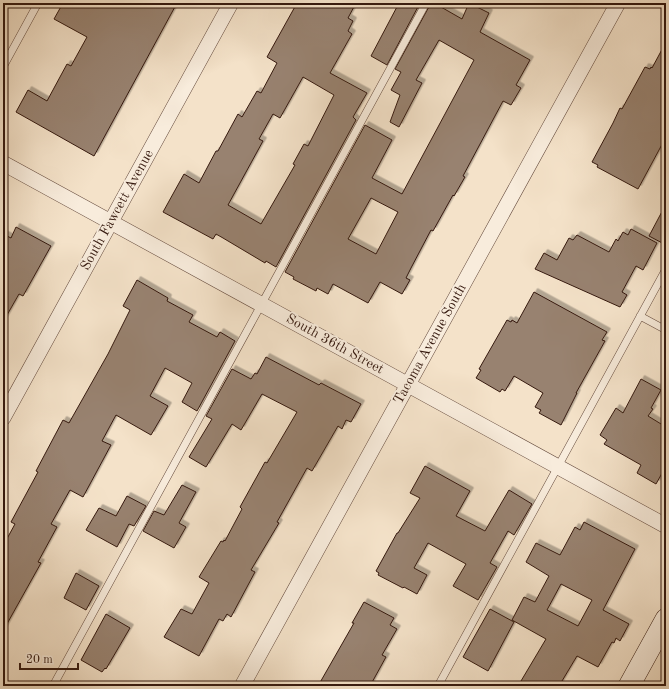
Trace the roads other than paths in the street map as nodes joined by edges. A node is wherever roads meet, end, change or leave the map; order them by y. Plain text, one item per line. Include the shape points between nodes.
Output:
1 (38, 3) edge
2 (231, 3) edge
3 (426, 3) edge
4 (618, 3) edge
5 (3, 67) edge
6 (3, 163) edge
7 (111, 221) junction
8 (666, 269) edge
9 (262, 304) junction
10 (640, 316) junction
11 (666, 330) edge
12 (408, 384) junction
13 (3, 418) edge
14 (558, 467) junction
15 (666, 526) edge
16 (666, 619) edge
17 (53, 686) edge
18 (242, 686) edge
19 (438, 686) edge
20 (629, 686) edge

1 - 5 lane
2 - 7 street, South Fawcett Avenue
3 - 9 lane
4 - 12 street, Tacoma Avenue South
6 - 7 street, South 36th Street
7 - 9 street, South 36th Street
7 - 13 street, South Fawcett Avenue
8 - 10 lane
9 - 12 street, South 36th Street
9 - 17 lane
10 - 11 lane
10 - 14 lane
12 - 14 street, South 36th Street
12 - 18 street, Tacoma Avenue South
14 - 15 street, South 36th Street
14 - 19 lane
16 - 20 street

